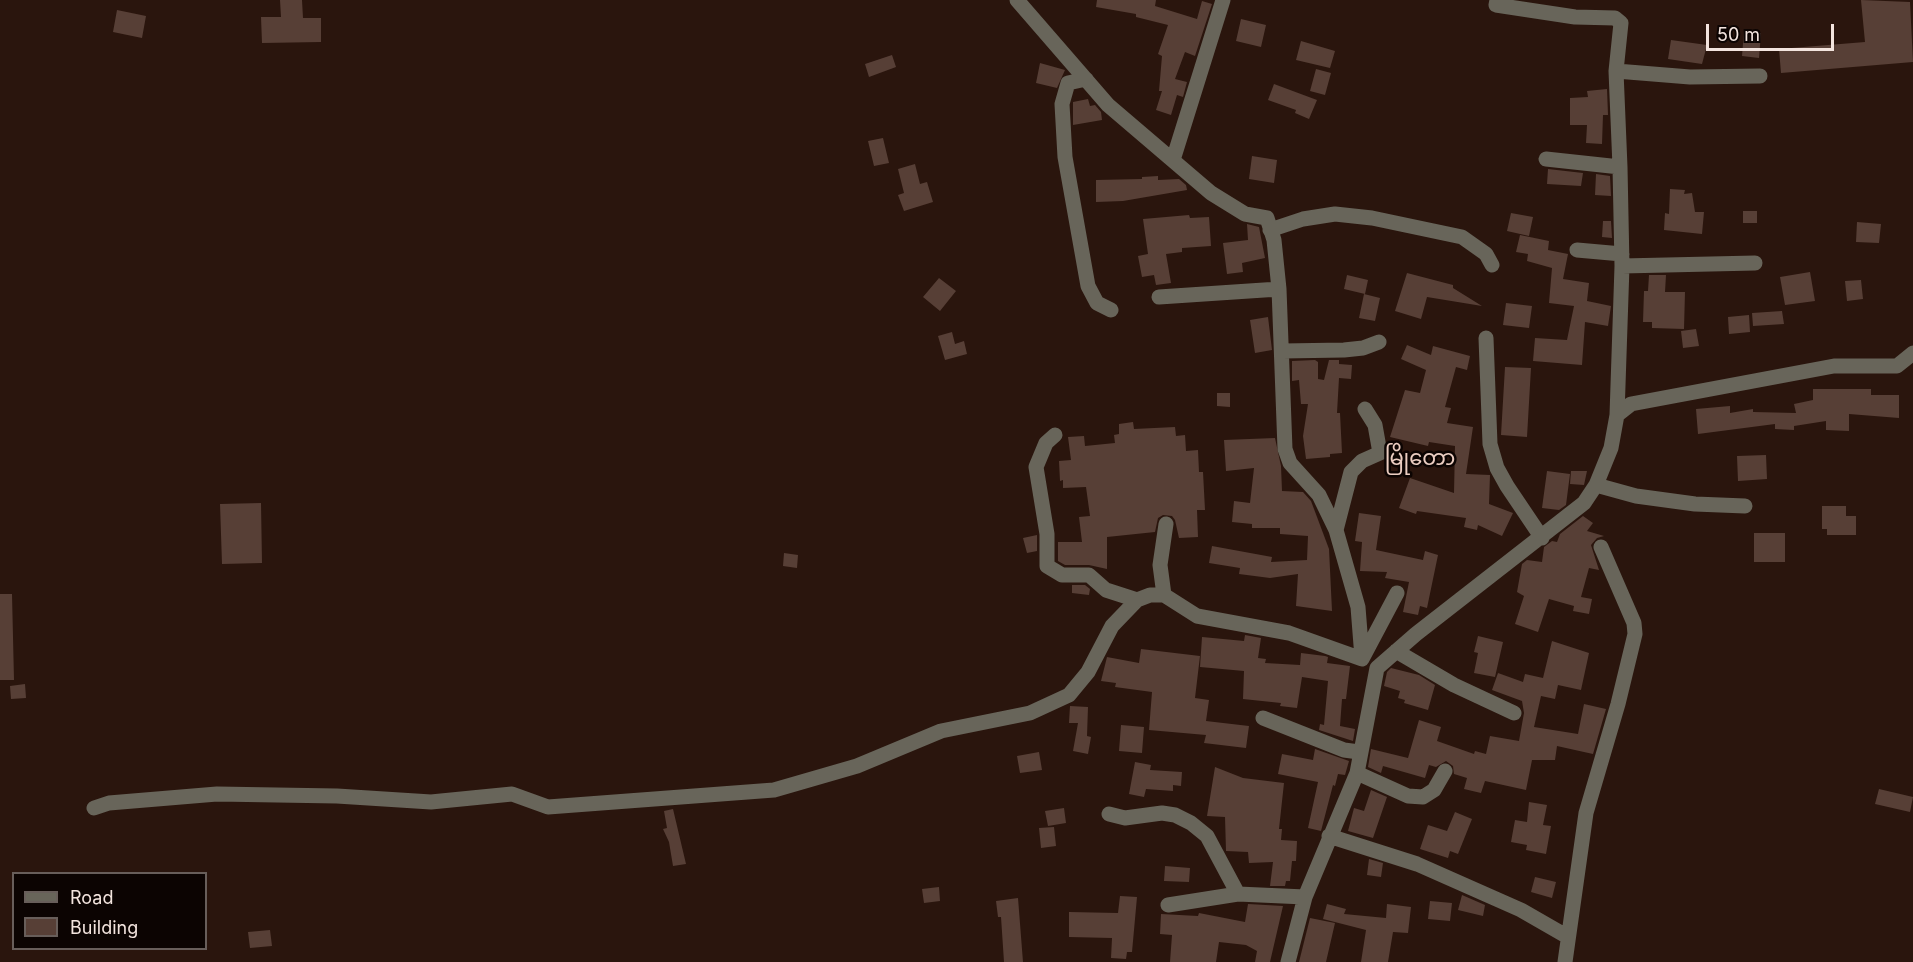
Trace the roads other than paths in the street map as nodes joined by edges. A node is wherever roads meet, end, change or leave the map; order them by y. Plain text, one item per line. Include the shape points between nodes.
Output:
1 (1017, 0) edge
2 (1222, 0) edge
3 (1497, 0) edge
4 (1616, 71) junction
5 (1760, 76) dead end
6 (1086, 79) junction
7 (1546, 159) dead end
8 (1173, 160) junction
9 (1620, 167) junction
10 (1270, 230) junction
11 (1577, 250) dead end
12 (1622, 260) junction
13 (1755, 263) dead end
14 (1492, 265) dead end
15 (1280, 289) junction
16 (1159, 297) dead end
17 (1111, 310) dead end
18 (1486, 338) dead end
19 (1379, 342) dead end
20 (1283, 351) junction
21 (1913, 353) edge
22 (1365, 409) dead end
23 (1617, 415) junction
24 (1055, 435) dead end
25 (1596, 485) junction
26 (1745, 506) dead end
27 (1166, 524) dead end
28 (1336, 530) junction
29 (1542, 538) junction
30 (1601, 547) dead end
31 (1397, 593) dead end
32 (1164, 594) junction
33 (1137, 600) junction
34 (1396, 651) junction
35 (1362, 659) junction
36 (1377, 668) junction
37 (1514, 713) dead end
38 (1263, 718) dead end
39 (1359, 753) junction
40 (1445, 771) dead end
41 (1357, 773) junction
42 (94, 808) dead end
43 (1109, 814) dead end
44 (1329, 836) junction
45 (1238, 894) junction
46 (1305, 897) junction
47 (1168, 904) dead end
48 (1568, 937) junction
49 (1288, 962) edge
50 (1565, 962) edge

1 - 6 street
2 - 8 street
3 - 4 street via 1496,5 1615,18 1621,23
4 - 5 street
4 - 9 street
6 - 8 street via 1108,105
6 - 17 street via 1068,83 1062,104 1065,157 1088,286 1097,303
7 - 9 street
8 - 10 street via 1228,205 1245,214 1267,218
9 - 12 street
10 - 14 street via 1335,214 1372,218 1462,237 1486,254
10 - 15 street
11 - 12 street
12 - 13 street
12 - 23 street
15 - 16 street
15 - 20 street
18 - 29 street via 1490,444 1497,468
19 - 20 street via 1344,350
20 - 28 street via 1285,449 1290,463 1319,495
21 - 23 street via 1897,366 1812,369 1631,404
22 - 28 street via 1375,425 1380,453 1362,461 1351,472
23 - 25 street via 1611,448
24 - 33 street via 1046,443 1036,467 1047,534 1047,566 1062,575 1089,575 1106,590
25 - 26 street via 1636,496
25 - 29 street via 1584,503
27 - 32 street via 1160,565
28 - 35 street via 1358,607
29 - 34 street
30 - 48 street via 1634,623 1635,634 1586,813
31 - 35 street
32 - 33 street
32 - 35 street via 1197,616 1289,633
33 - 42 street via 1106,633 1088,672 1069,695 1030,713 941,731 857,766 774,790 548,807 512,794 431,802 217,794 109,803
34 - 36 street
34 - 37 street via 1454,685
35 - 36 street
36 - 39 street
38 - 39 street
39 - 41 street
40 - 41 street via 1434,790 1422,797 1408,796
41 - 44 street
43 - 45 street via 1125,818 1162,813 1191,823 1207,836
44 - 46 street
44 - 48 street via 1427,868 1521,910
45 - 46 street
45 - 47 street
46 - 49 street
48 - 50 street

